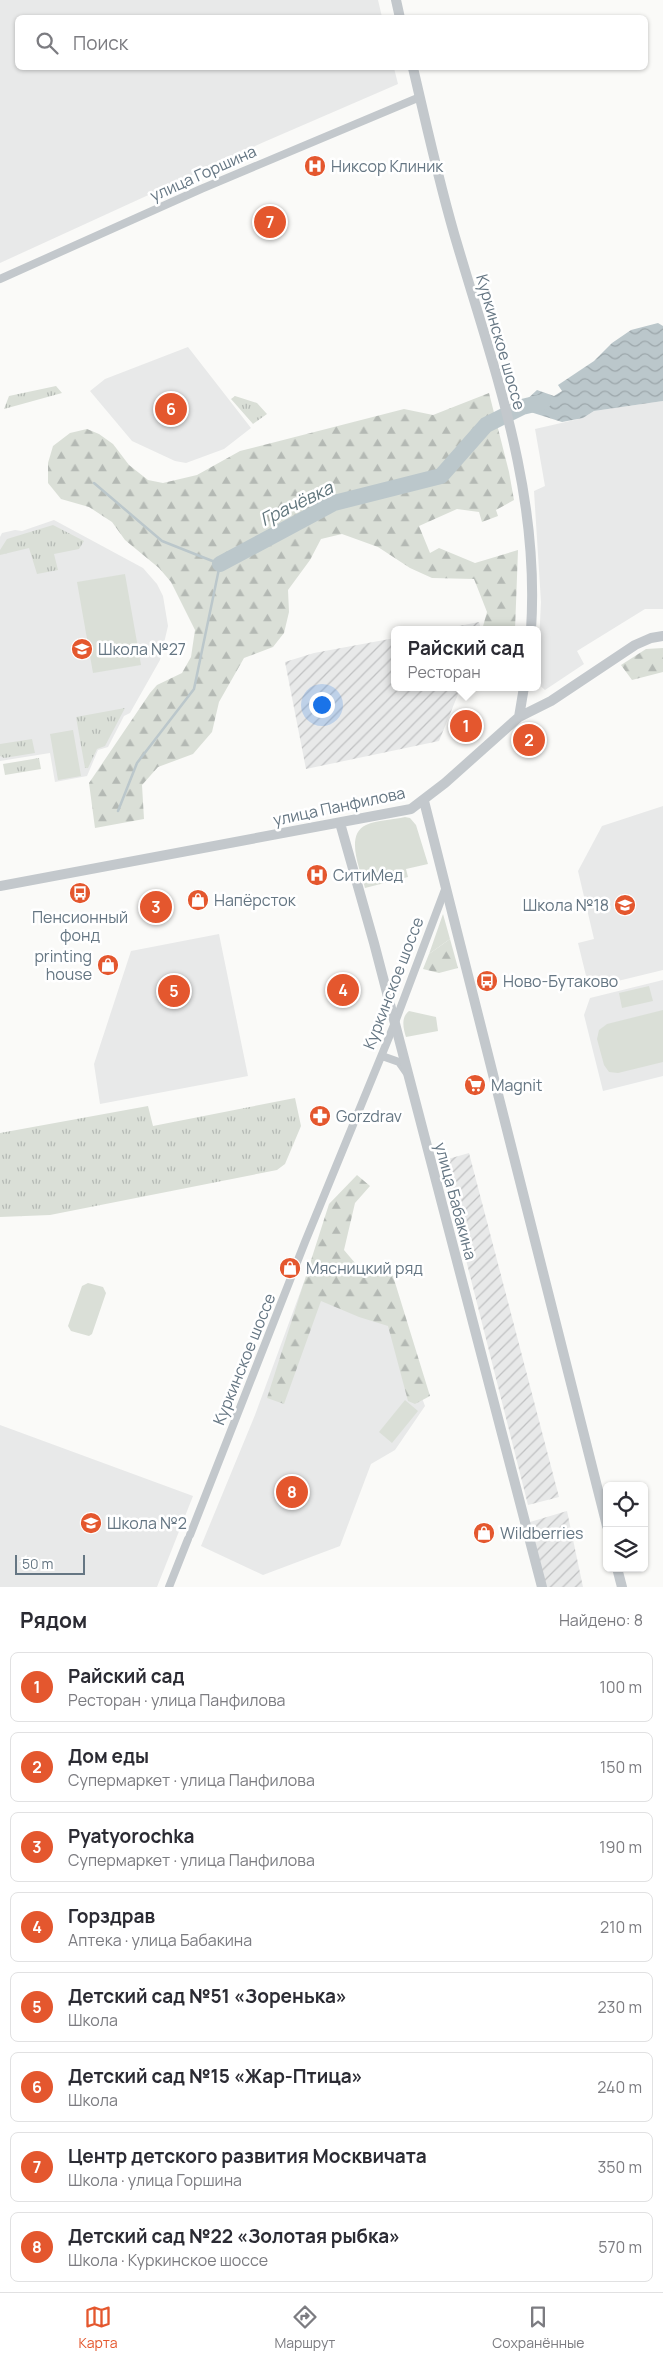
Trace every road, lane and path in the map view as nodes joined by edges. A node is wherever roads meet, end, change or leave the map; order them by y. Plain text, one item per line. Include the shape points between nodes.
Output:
1 (396, 0) edge
2 (399, 15) edge
3 (413, 70) edge
4 (420, 97) junction
5 (0, 279) edge
6 (532, 626) edge
7 (663, 636) edge
8 (523, 691) edge
9 (520, 717) junction
10 (424, 801) junction
11 (340, 823) junction
12 (0, 886) edge
13 (446, 887) junction
14 (394, 1025) junction
15 (382, 1056) junction
16 (407, 1073) junction
17 (603, 1510) edge
18 (619, 1572) edge
19 (170, 1587) edge
20 (542, 1587) edge
21 (622, 1587) edge

1 - 2 street
3 - 4 street, Куркинское шоссе
4 - 5 street, улица Горшина via 201,188
4 - 6 street, Куркинское шоссе via 457,243 492,353 512,435 530,531
7 - 9 street, улица Панфилова via 635,644 551,702
8 - 9 street
9 - 10 street, улица Панфилова
10 - 11 street, улица Панфилова via 411,808
10 - 13 street
11 - 12 street, улица Панфилова
11 - 14 street, улица Бабакина
13 - 14 street, Куркинское шоссе
13 - 17 street
14 - 15 street, Куркинское шоссе
14 - 16 street, улица Бабакина
15 - 16 street via 399,1062
15 - 19 street, Куркинское шоссе via 305,1242
16 - 20 street, улица Бабакина
18 - 21 street

